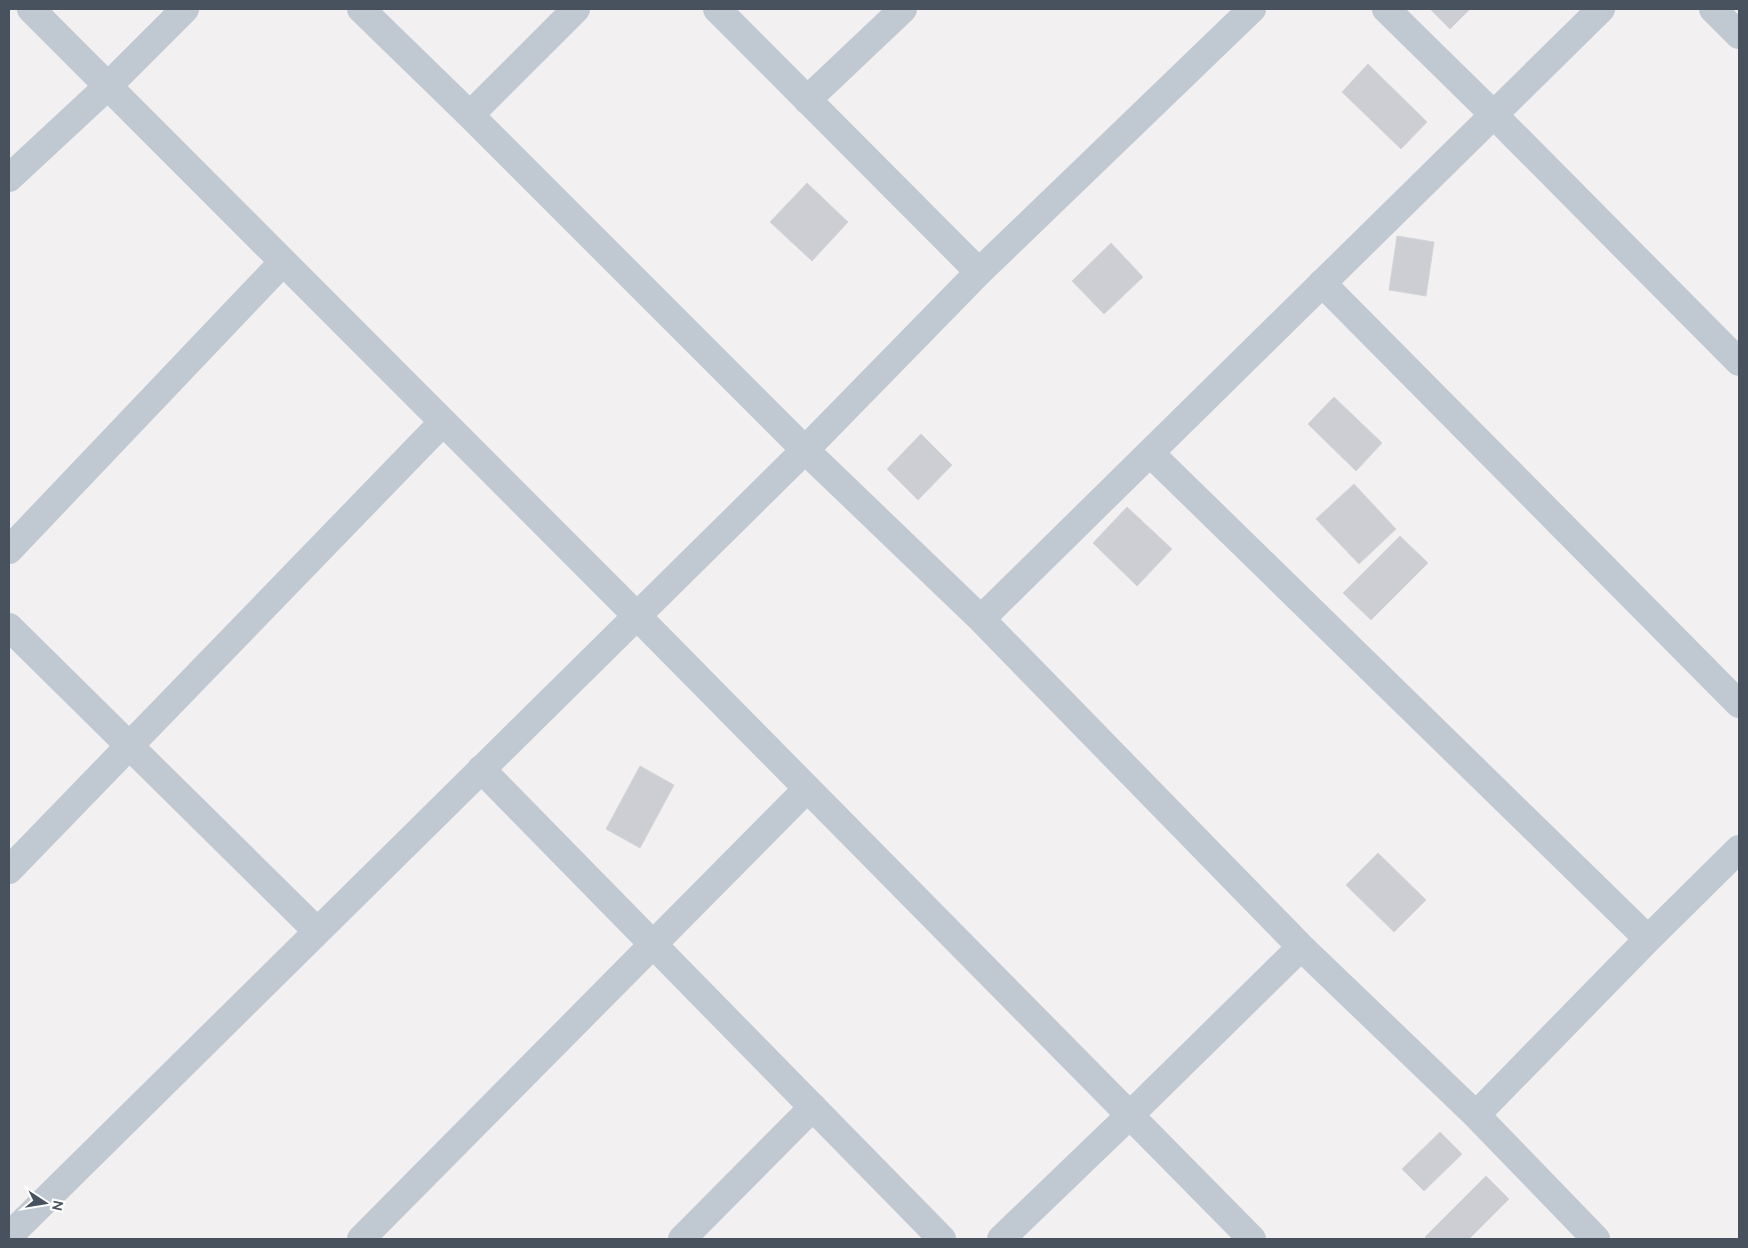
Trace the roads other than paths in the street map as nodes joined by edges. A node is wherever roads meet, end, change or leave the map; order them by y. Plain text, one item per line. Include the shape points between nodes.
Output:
1 (32, 9) edge
2 (184, 9) edge
3 (361, 9) edge
4 (576, 9) edge
5 (717, 9) edge
6 (902, 9) edge
7 (1252, 9) edge
8 (1386, 9) edge
9 (1601, 9) edge
10 (1713, 9) edge
11 (1739, 35) edge
12 (108, 86) junction
13 (807, 100) junction
14 (470, 115) junction
15 (1494, 115) junction
16 (9, 178) edge
17 (284, 262) junction
18 (979, 272) junction
19 (1322, 283) junction
20 (1739, 362) edge
21 (443, 422) junction
22 (805, 450) junction
23 (1150, 453) junction
24 (9, 550) edge
25 (637, 616) junction
26 (982, 619) junction
27 (9, 627) edge
28 (1739, 704) edge
29 (129, 745) junction
30 (482, 769) junction
31 (807, 789) junction
32 (1739, 849) edge
33 (9, 870) edge
34 (317, 931) junction
35 (1648, 939) junction
36 (652, 944) junction
37 (1301, 947) junction
38 (813, 1107) junction
39 (1130, 1115) junction
40 (1476, 1115) junction
41 (9, 1236) edge
42 (361, 1239) edge
43 (682, 1239) edge
44 (942, 1239) edge
45 (1001, 1239) edge
46 (1252, 1239) edge
47 (1596, 1239) edge

1 - 12 street
2 - 12 street
3 - 14 street
4 - 14 street
5 - 13 street
6 - 13 street
7 - 18 street
8 - 15 street
9 - 15 street
10 - 11 street
12 - 16 street
12 - 17 street
13 - 18 street
14 - 22 street
15 - 19 street
15 - 20 street
17 - 21 street
17 - 24 street
18 - 22 street
19 - 23 street
19 - 28 street
21 - 25 street
21 - 29 street
22 - 25 street
22 - 26 street
23 - 26 street
23 - 35 street
25 - 30 street
25 - 31 street
26 - 37 street
27 - 29 street
29 - 33 street
29 - 34 street
30 - 34 street
30 - 36 street
31 - 36 street
31 - 39 street
32 - 35 street
34 - 41 street
35 - 40 street
36 - 38 street
36 - 42 street
37 - 39 street
37 - 40 street
38 - 43 street
38 - 44 street
39 - 45 street
39 - 46 street
40 - 47 street

